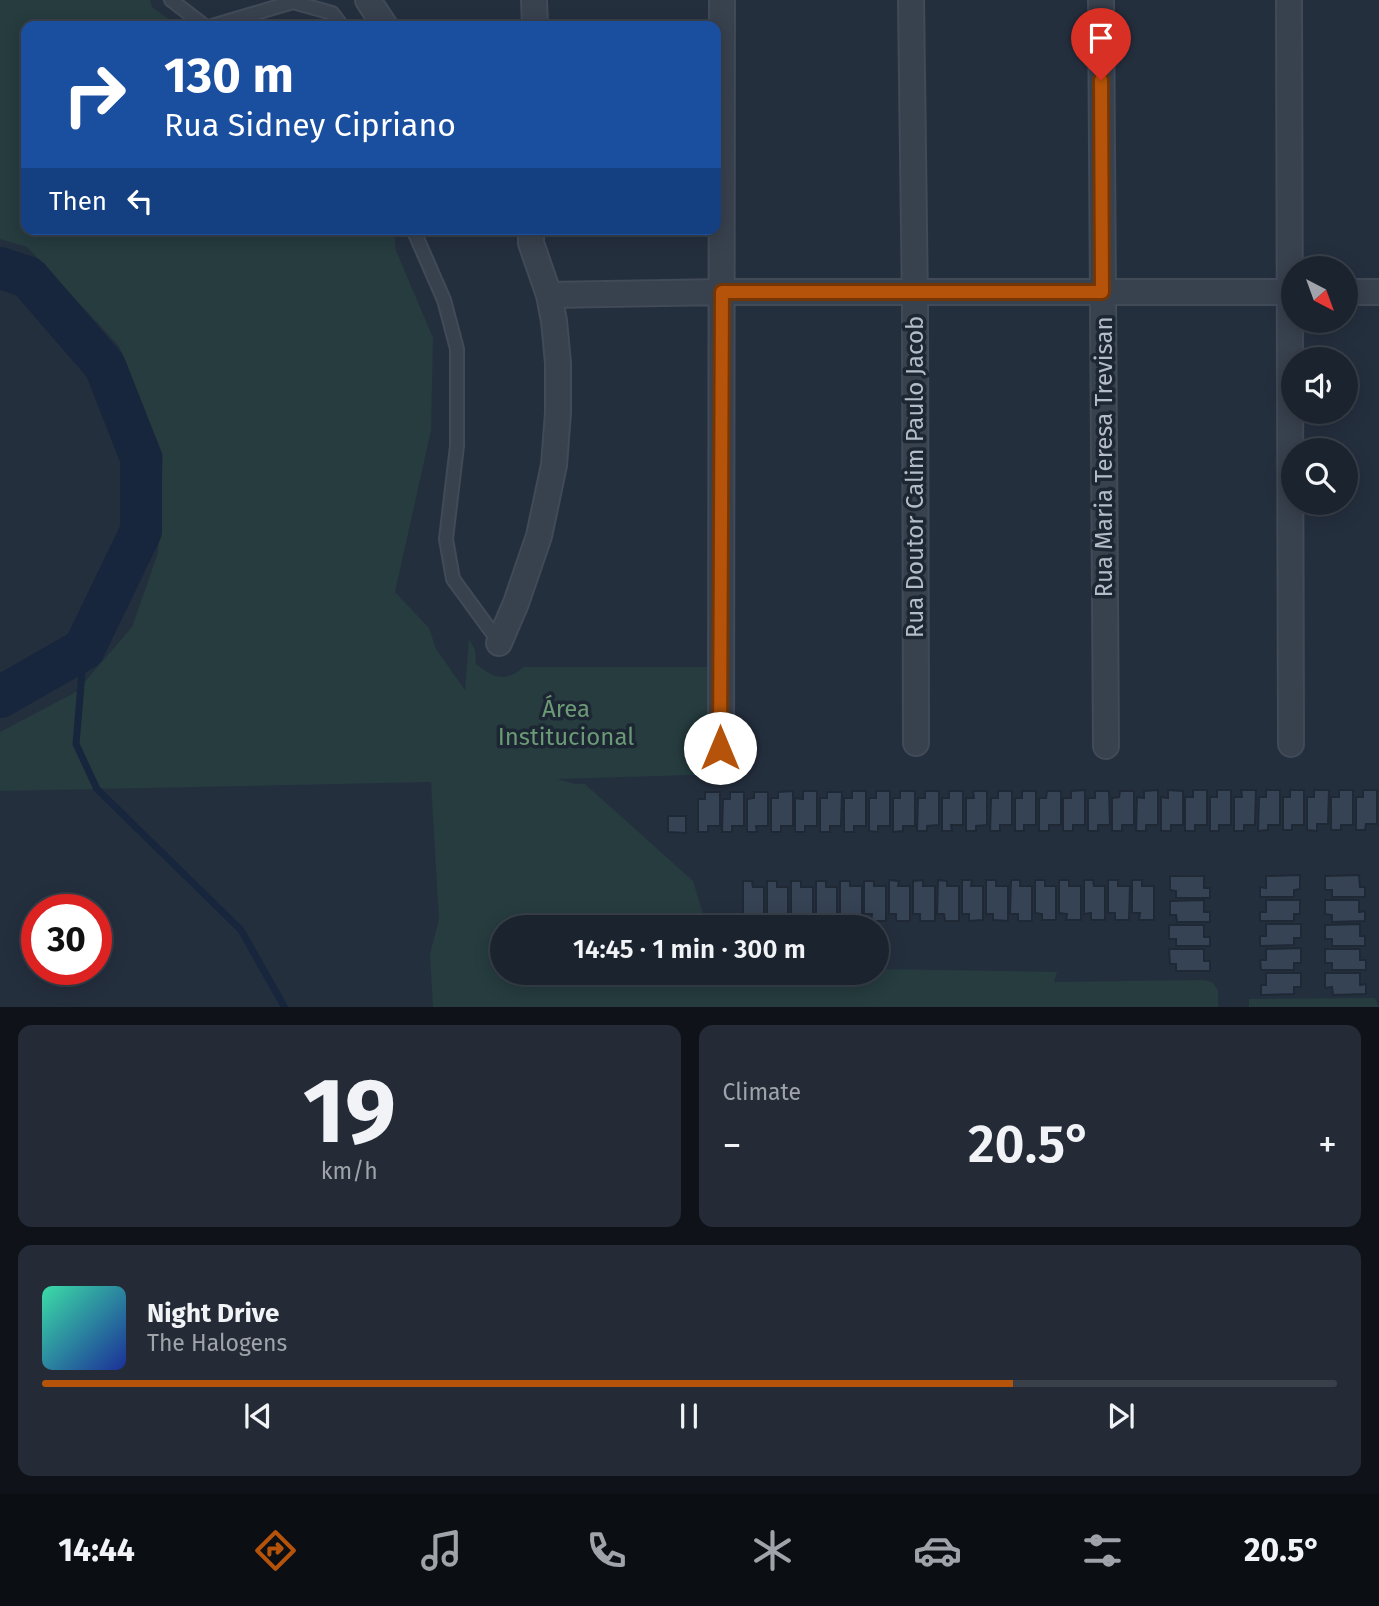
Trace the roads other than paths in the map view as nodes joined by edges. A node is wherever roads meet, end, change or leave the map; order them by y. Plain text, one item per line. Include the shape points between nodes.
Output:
1 (171, 0) edge
2 (368, 0) edge
3 (534, 0) edge
4 (722, 0) edge
5 (911, 0) edge
6 (1101, 0) edge
7 (1290, 0) edge
8 (198, 21) edge
9 (229, 21) edge
10 (338, 21) edge
11 (382, 21) edge
12 (534, 21) edge
13 (416, 235) edge
14 (529, 235) edge
15 (1292, 256) edge
16 (722, 292) junction
17 (915, 292) junction
18 (1102, 292) junction
19 (1281, 292) edge
20 (1358, 292) edge
21 (1379, 292) edge
22 (549, 295) junction
23 (1292, 333) edge
24 (499, 643) joint
25 (915, 743) dead end
26 (1291, 744) dead end
27 (1106, 746) dead end
28 (720, 748) dead end

1 - 8 lane
2 - 11 street
3 - 12 street
4 - 16 street
5 - 17 street, Rua Doutor Calim Paulo Jacob
6 - 18 street, Rua Maria Teresa Trevisan
7 - 15 street
9 - 10 lane via 293,2 332,13
13 - 24 lane via 444,300 457,349 457,446 446,539 453,579
14 - 22 street
16 - 17 street
16 - 22 street
16 - 28 street
17 - 18 street
17 - 25 street, Rua Doutor Calim Paulo Jacob
18 - 19 street
18 - 27 street, Rua Maria Teresa Trevisan
20 - 21 street
22 - 24 street via 558,363 554,465 539,536
23 - 26 street

